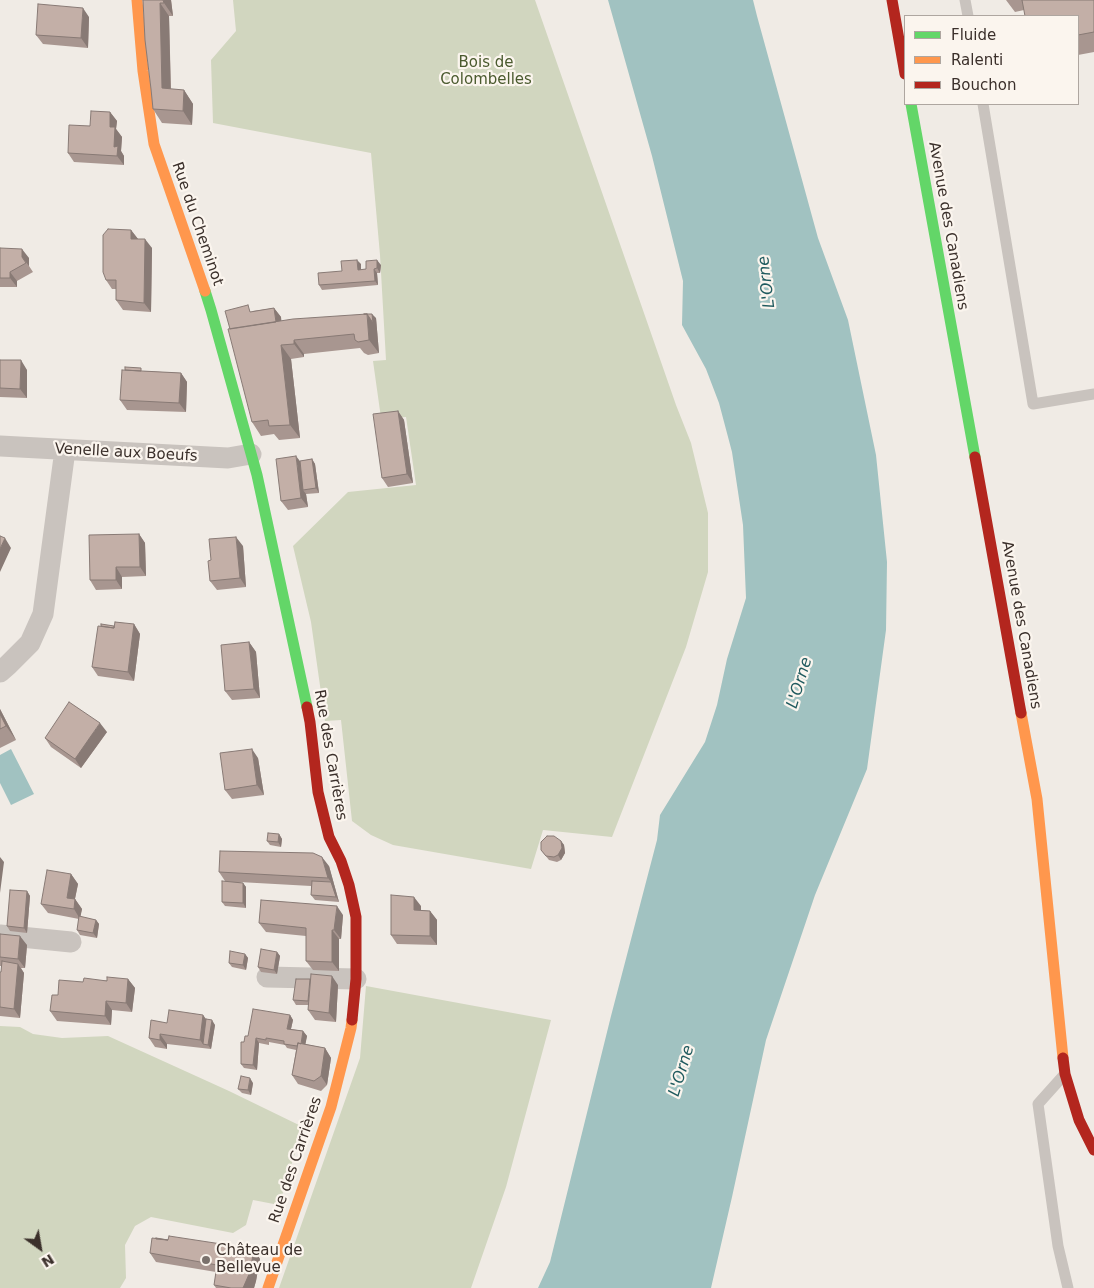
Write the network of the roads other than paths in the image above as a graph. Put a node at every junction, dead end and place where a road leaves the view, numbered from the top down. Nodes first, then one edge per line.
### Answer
1 (137, 0) edge
2 (892, 0) edge
3 (965, 0) edge
4 (968, 15) edge
5 (904, 68) edge
6 (911, 105) edge
7 (983, 105) edge
8 (1094, 394) edge
9 (0, 446) edge
10 (65, 450) junction
11 (251, 454) junction
12 (0, 672) edge
13 (0, 935) edge
14 (71, 942) dead end
15 (268, 977) edge
16 (356, 979) junction
17 (1065, 1074) junction
18 (1094, 1150) edge
19 (268, 1288) edge
20 (1068, 1288) edge

1 - 11 street, Rue du Cheminot
2 - 5 street
3 - 4 lane
6 - 17 street, Avenue des Canadiens
7 - 8 lane
9 - 10 street, Venelle aux Boeufs
10 - 11 street, Venelle aux Boeufs
10 - 12 street
11 - 16 street, Rue des Carrières
13 - 14 street
15 - 16 street
16 - 19 street, Rue des Carrières
17 - 18 street, Avenue des Canadiens
17 - 20 lane

